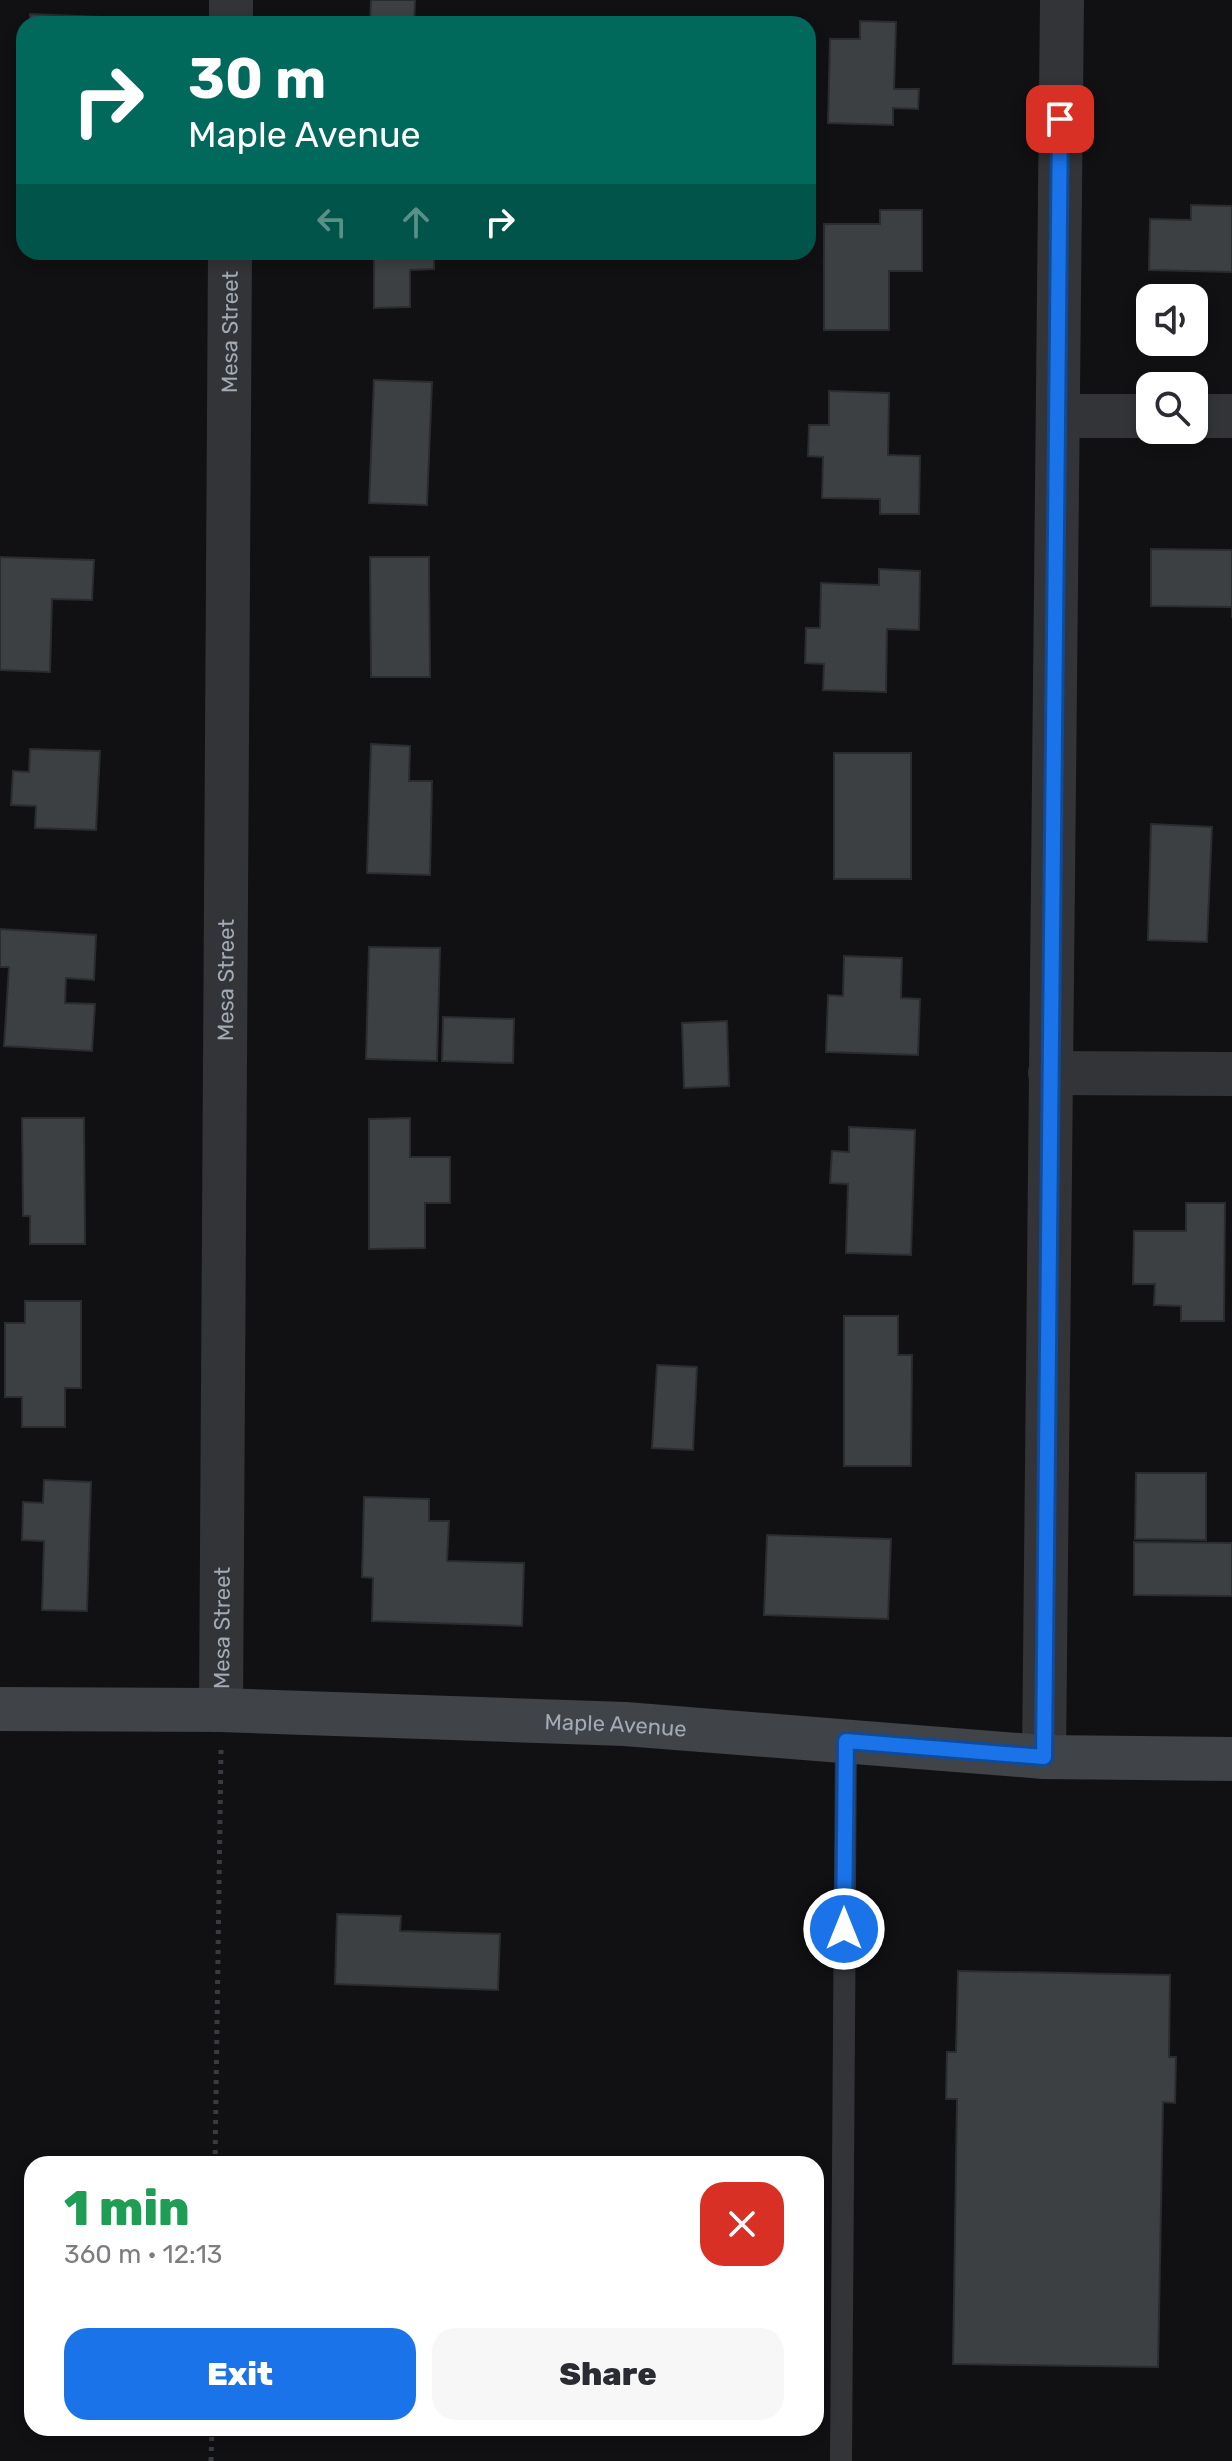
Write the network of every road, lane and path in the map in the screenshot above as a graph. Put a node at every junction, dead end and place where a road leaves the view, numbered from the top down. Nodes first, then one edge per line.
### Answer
1 (1062, 0) edge
2 (230, 260) edge
3 (1058, 416) junction
4 (1136, 416) edge
5 (1208, 416) edge
6 (1232, 416) edge
7 (1050, 1073) junction
8 (1232, 1074) edge
9 (0, 1709) edge
10 (221, 1710) junction
11 (846, 1741) junction
12 (1044, 1757) junction
13 (1232, 1759) edge
14 (215, 2156) edge
15 (212, 2436) edge
16 (211, 2461) edge
17 (841, 2461) edge

1 - 3 street
2 - 10 street, Mesa Street
3 - 4 street
3 - 7 street
5 - 6 street
7 - 8 street
7 - 12 street
9 - 10 street, Maple Avenue
10 - 11 street, Maple Avenue
10 - 14 path
11 - 12 street, Maple Avenue
11 - 17 lane
12 - 13 street, Maple Avenue
15 - 16 path

